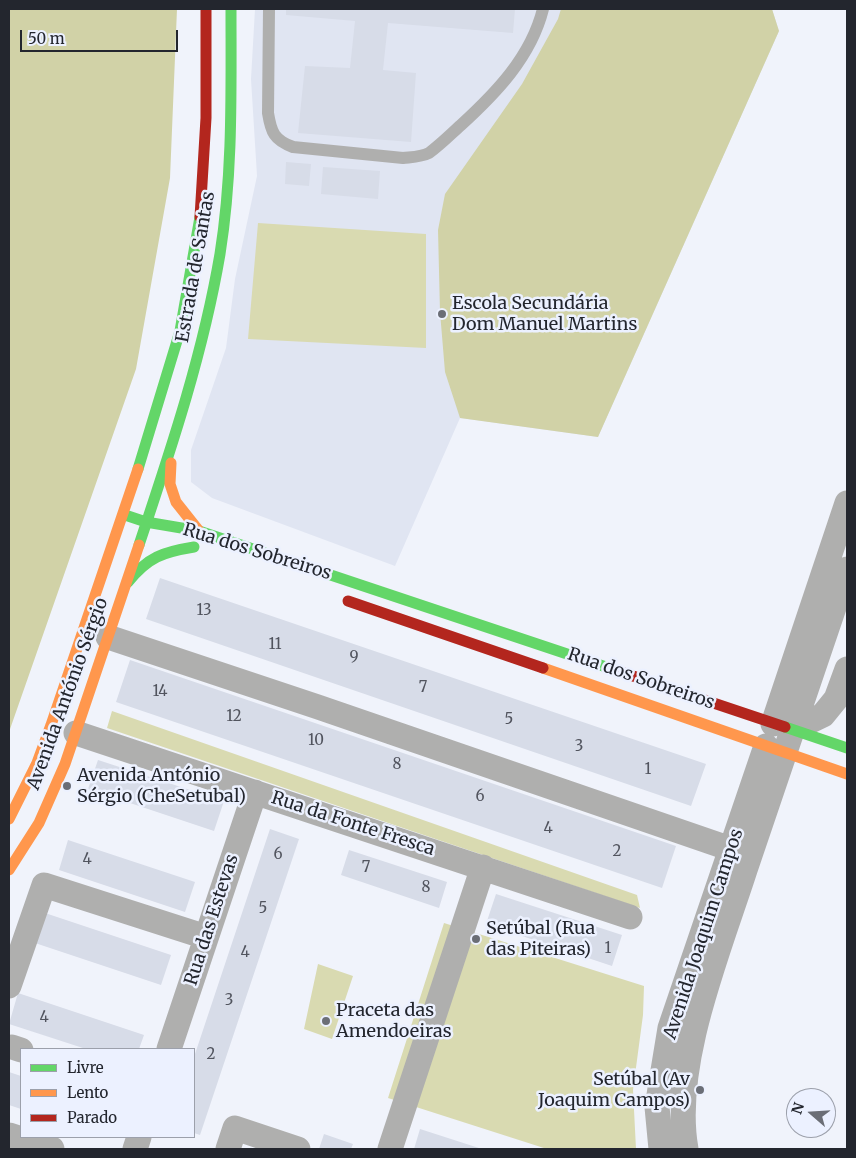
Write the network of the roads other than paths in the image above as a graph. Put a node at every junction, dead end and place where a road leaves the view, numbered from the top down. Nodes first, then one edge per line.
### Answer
1 (206, 9) edge
2 (231, 9) edge
3 (269, 9) edge
4 (543, 9) edge
5 (172, 446) junction
6 (847, 503) edge
7 (122, 514) junction
8 (146, 522) junction
9 (199, 531) junction
10 (847, 569) edge
11 (125, 587) junction
12 (334, 596) dead end
13 (108, 637) junction
14 (847, 669) edge
15 (76, 732) junction
16 (779, 738) junction
17 (847, 748) edge
18 (847, 774) edge
19 (255, 792) junction
20 (9, 819) edge
21 (731, 849) junction
22 (483, 867) junction
23 (9, 870) edge
24 (630, 916) dead end
25 (206, 936) junction
26 (9, 986) edge
27 (169, 1048) edge
28 (9, 1135) edge
29 (52, 1149) edge
30 (228, 1149) edge
31 (298, 1149) edge
32 (390, 1149) edge
33 (661, 1149) edge
34 (686, 1149) edge

1 - 7 main road, Estrada de Santas
2 - 5 main road, Estrada de Santas
3 - 4 lane
5 - 8 main road, Estrada de Santas
5 - 9 main road
6 - 16 street
7 - 8 main road
7 - 20 main road, Avenida António Sérgio
8 - 9 main road, Rua dos Sobreiros
8 - 11 main road, Avenida António Sérgio
8 - 11 main road, Rua dos Sobreiros
9 - 16 main road, Rua dos Sobreiros
10 - 16 street
11 - 13 main road, Avenida António Sérgio
12 - 16 main road, Rua dos Sobreiros
13 - 15 main road, Avenida António Sérgio
13 - 21 street
14 - 16 street
15 - 19 street, Rua da Fonte Fresca
15 - 23 main road, Avenida António Sérgio
16 - 17 main road
16 - 18 main road
16 - 21 street, Avenida Joaquim Campos
16 - 34 street, Avenida Joaquim Campos
19 - 22 street, Rua da Fonte Fresca
19 - 25 street, Rua das Estevas
21 - 33 street, Avenida Joaquim Campos
22 - 24 street, Rua da Fonte Fresca
22 - 32 street
25 - 26 street
25 - 27 street, Rua das Estevas
28 - 29 street
30 - 31 street

